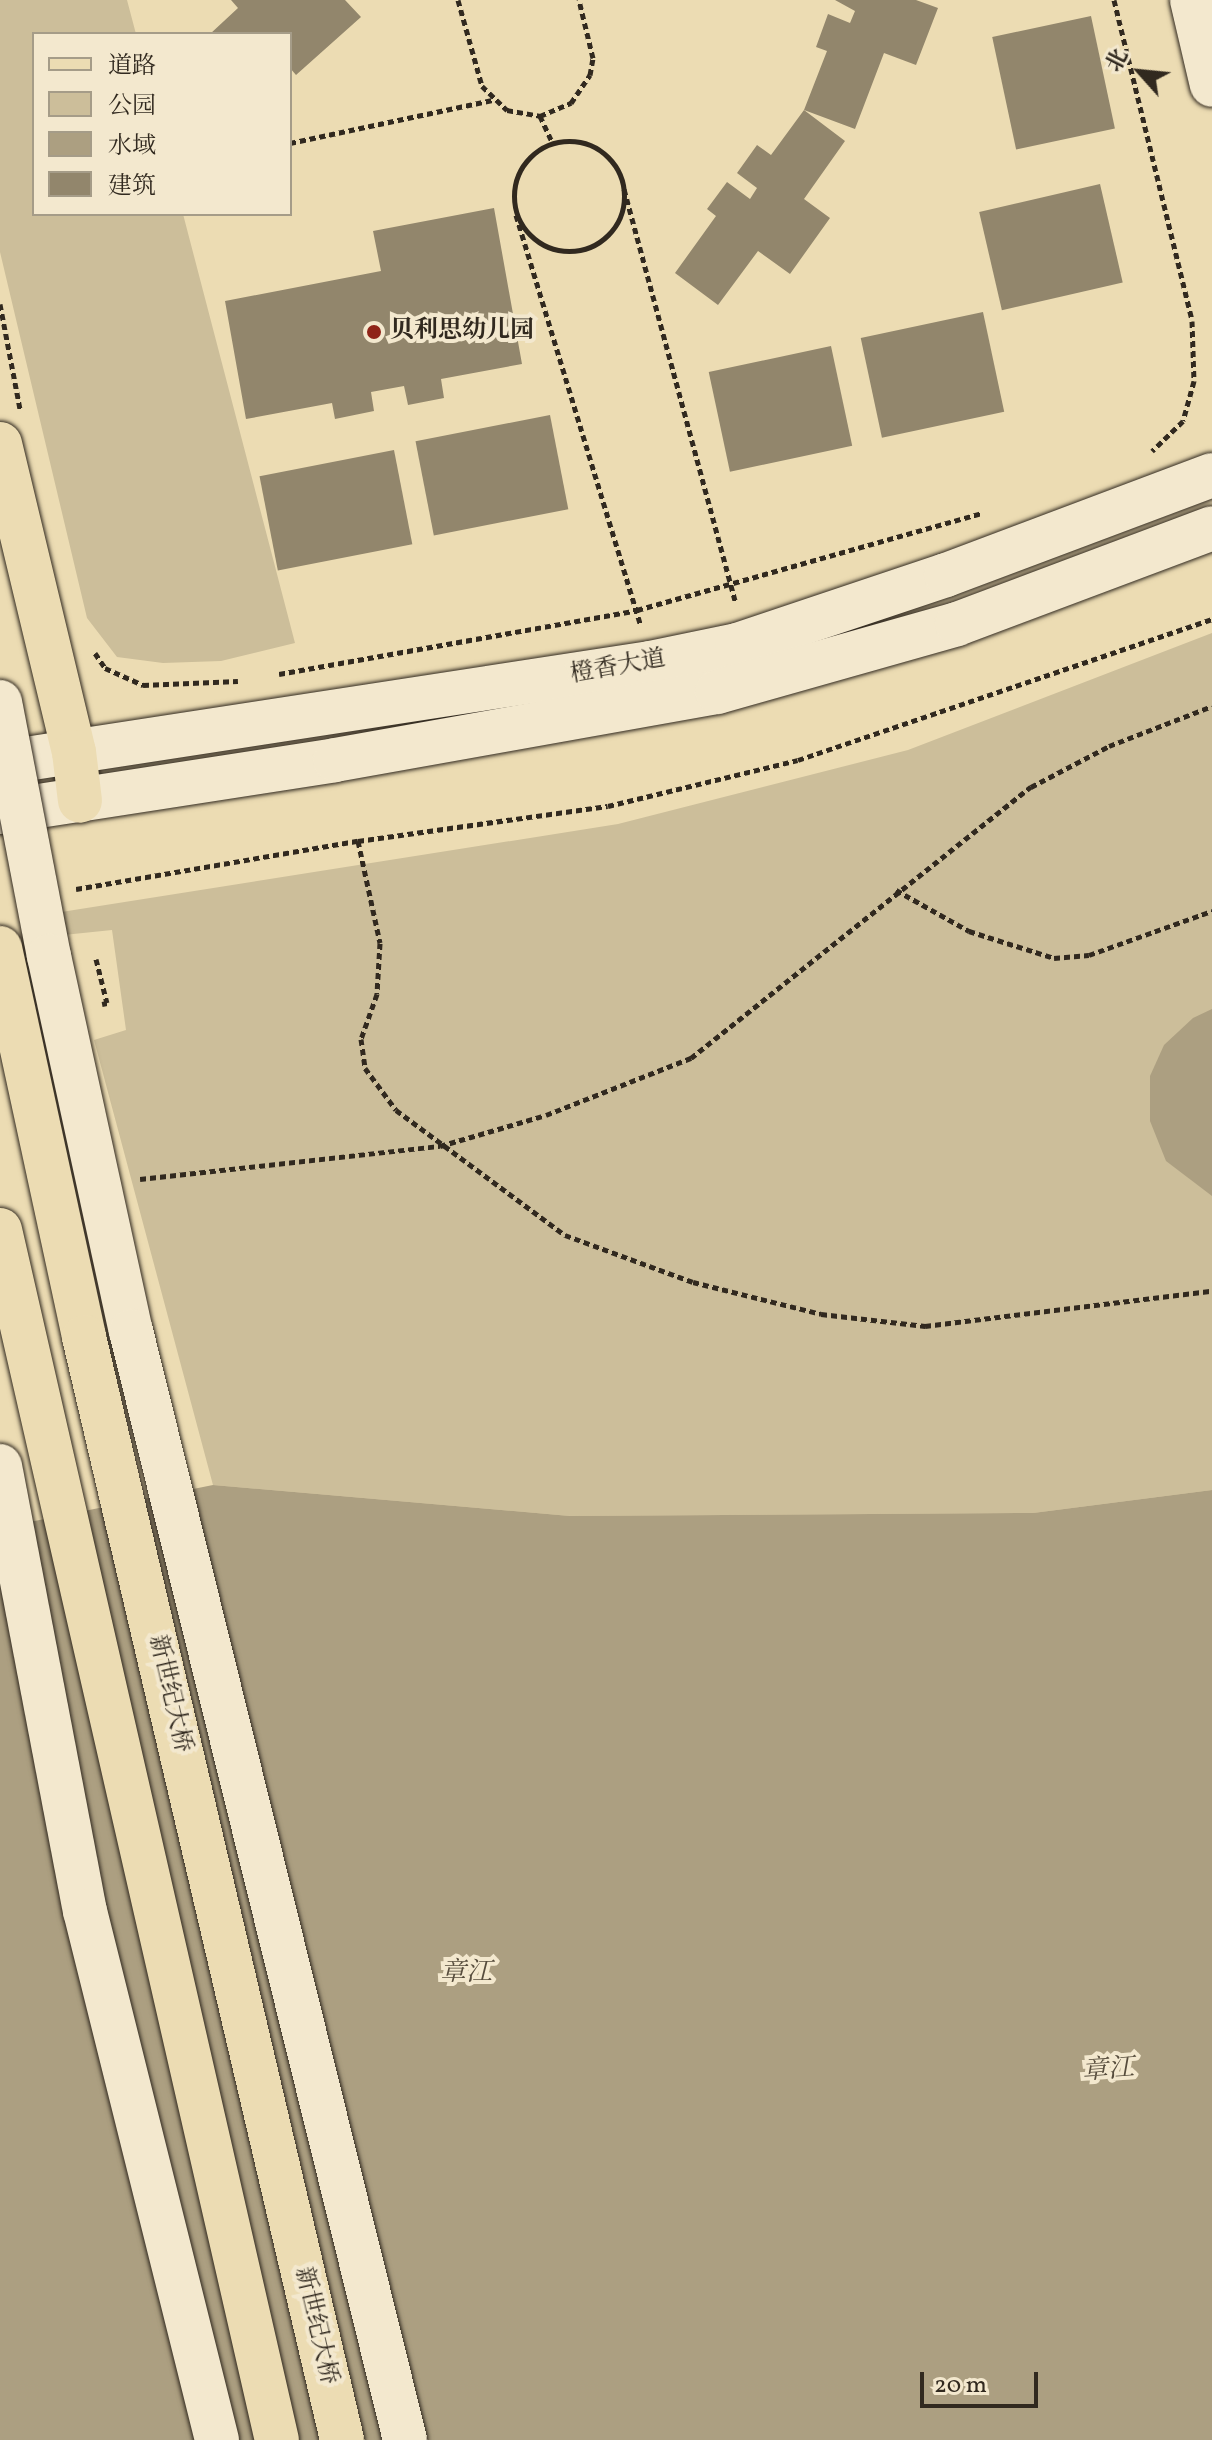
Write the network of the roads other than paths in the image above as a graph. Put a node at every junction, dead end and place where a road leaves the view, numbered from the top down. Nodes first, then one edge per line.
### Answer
1 (1192, 0) edge
2 (1212, 85) edge
3 (12, 434) edge
4 (1212, 475) edge
5 (1212, 528) edge
6 (0, 702) edge
7 (74, 752) junction
8 (0, 763) edge
9 (80, 801) junction
10 (0, 812) edge
11 (0, 948) edge
12 (0, 1230) edge
13 (0, 1466) edge
14 (217, 2440) edge
15 (277, 2440) edge
16 (342, 2440) edge
17 (405, 2440) edge

1 - 2 street
3 - 7 main road
4 - 7 street, 橙香大道
5 - 9 street, 橙香大道
6 - 17 street, bridge
7 - 8 street, 橙香大道
7 - 9 main road
9 - 10 street, 橙香大道
11 - 16 main road, 新世纪大桥, bridge
12 - 15 main road
13 - 14 street

